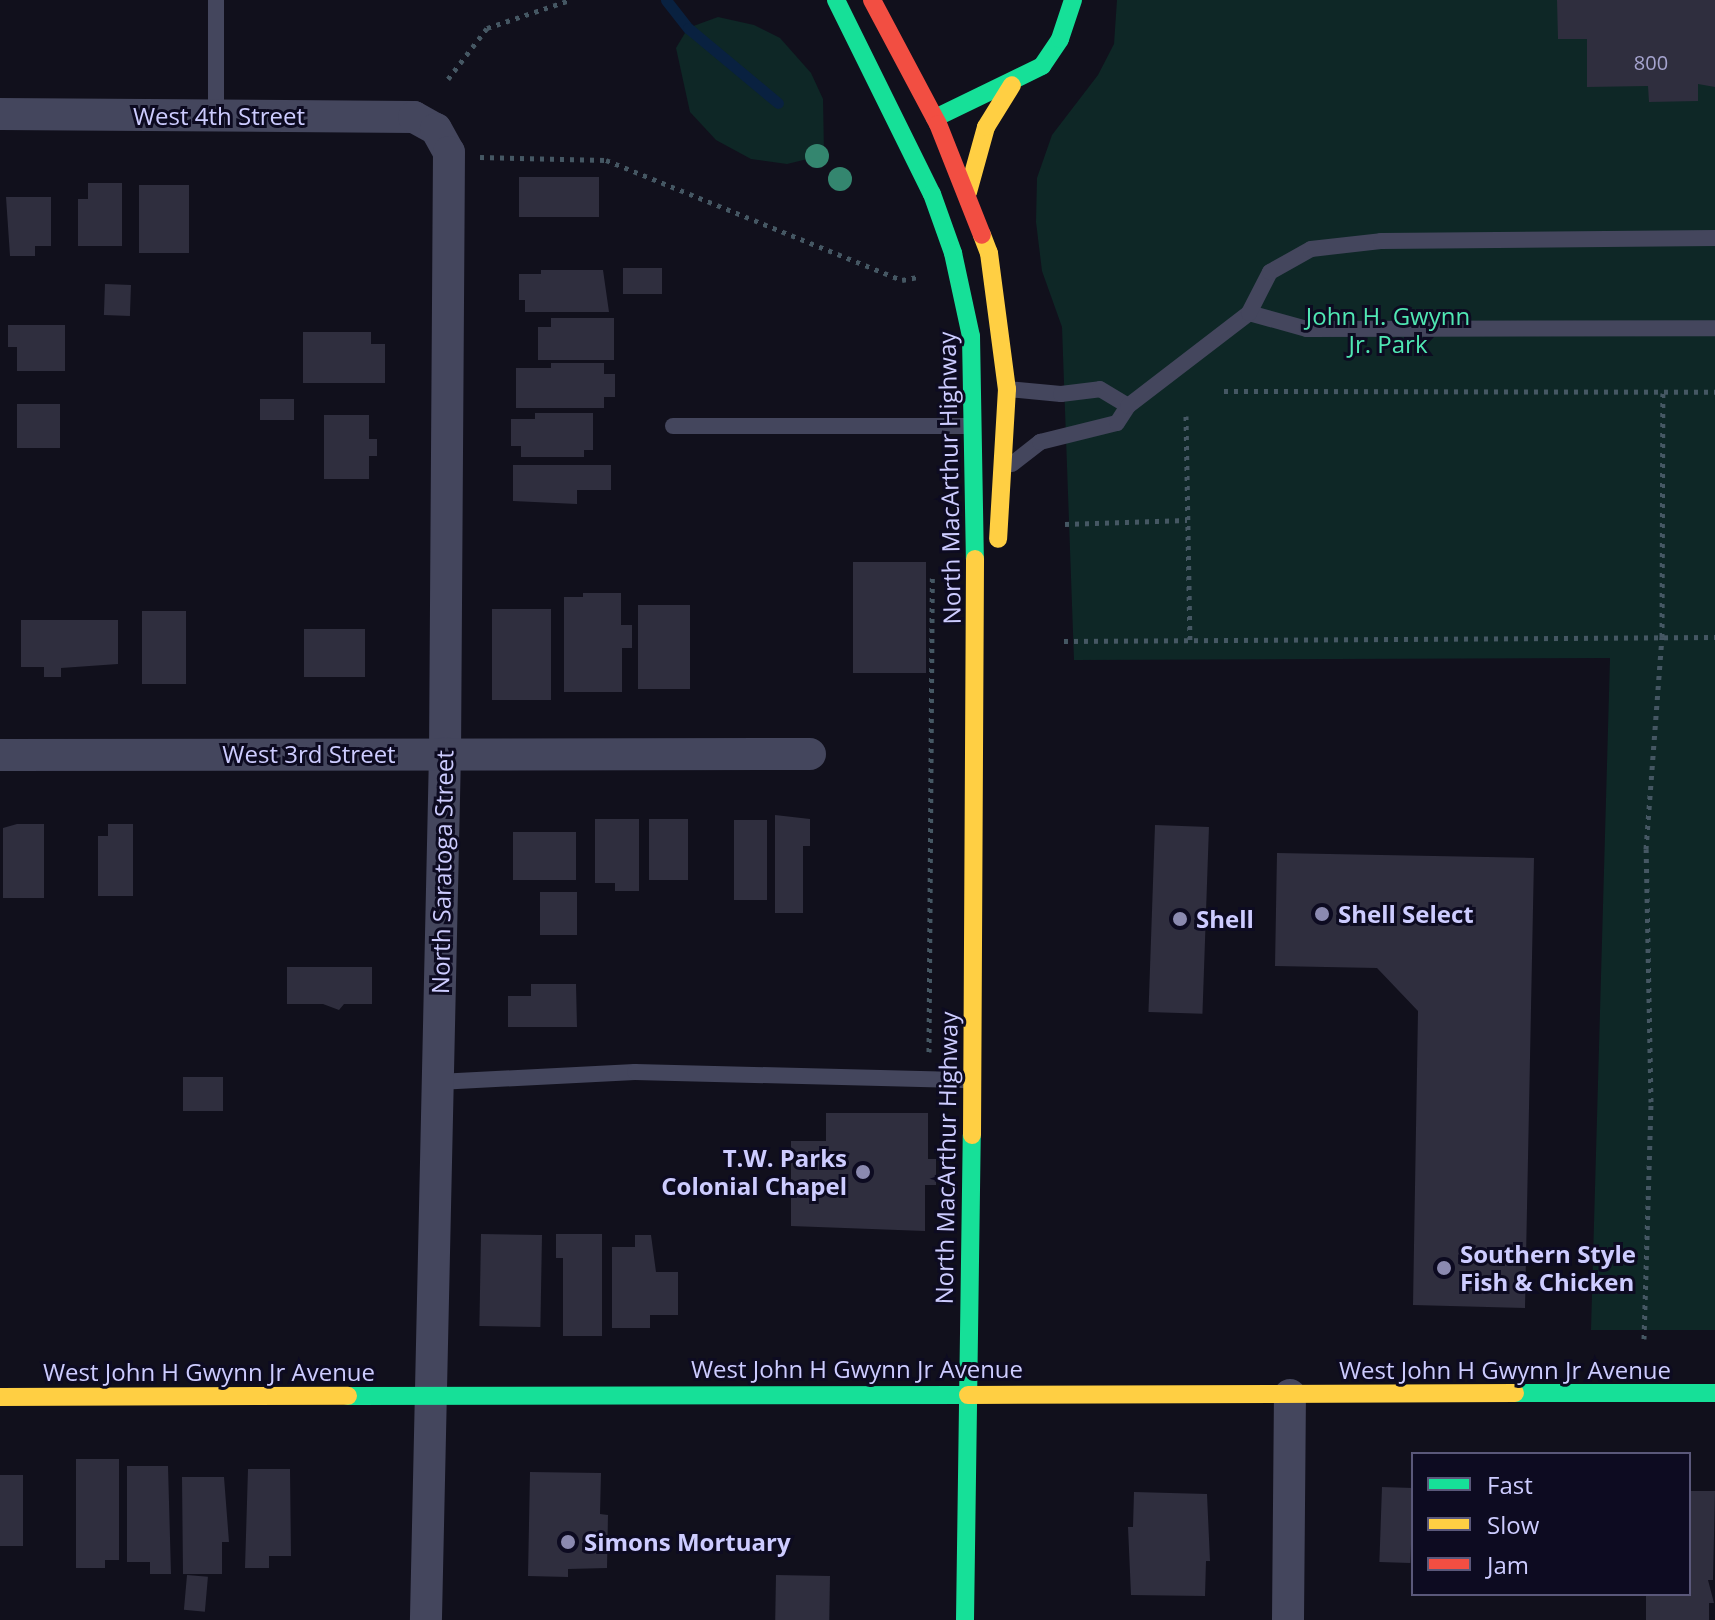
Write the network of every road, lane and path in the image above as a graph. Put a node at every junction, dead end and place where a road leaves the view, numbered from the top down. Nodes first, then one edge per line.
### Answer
1 (216, 0) edge
2 (570, 0) edge
3 (836, 0) edge
4 (872, 0) edge
5 (1073, 0) edge
6 (900, 51) junction
7 (932, 71) dead end
8 (448, 79) dead end
9 (968, 79) dead end
10 (1012, 85) junction
11 (0, 114) edge
12 (216, 116) junction
13 (935, 118) junction
14 (436, 129) joint
15 (452, 164) junction
16 (968, 192) junction
17 (1715, 238) edge
18 (930, 275) dead end
19 (1249, 313) junction
20 (1715, 328) edge
21 (1007, 389) junction
22 (1224, 391) dead end
23 (1715, 392) edge
24 (1663, 393) junction
25 (1128, 406) junction
26 (1186, 416) dead end
27 (673, 426) dead end
28 (975, 426) junction
29 (1005, 471) junction
30 (1187, 520) junction
31 (1065, 524) dead end
32 (932, 574) dead end
33 (1662, 637) junction
34 (1715, 637) edge
35 (1190, 640) junction
36 (1064, 641) dead end
37 (978, 696) junction
38 (445, 753) junction
39 (810, 754) dead end
40 (0, 755) edge
41 (934, 1079) junction
42 (970, 1080) junction
43 (438, 1082) junction
44 (1644, 1339) dead end
45 (968, 1392) junction
46 (1715, 1393) edge
47 (432, 1395) junction
48 (1290, 1395) junction
49 (0, 1397) edge
50 (426, 1620) edge
51 (965, 1620) edge
52 (1288, 1620) edge

1 - 12 lane
2 - 8 path
3 - 28 main road, North MacArthur Highway
4 - 6 main road, North MacArthur Highway
5 - 10 main road
6 - 7 main road
6 - 13 main road, North MacArthur Highway
9 - 10 main road
10 - 13 main road
10 - 16 main road
11 - 12 street, West 4th Street
12 - 14 street, West 4th Street
13 - 16 main road, North MacArthur Highway
14 - 15 street, North Saratoga Street
15 - 18 path
15 - 38 street, North Saratoga Street
16 - 21 main road, North MacArthur Highway
17 - 19 lane
19 - 20 lane
19 - 25 lane
21 - 25 lane
21 - 29 main road, North MacArthur Highway
22 - 24 path
23 - 24 path
24 - 33 path
25 - 29 lane
26 - 30 path
27 - 28 lane
28 - 37 main road, North MacArthur Highway
29 - 37 main road, North MacArthur Highway
30 - 31 path
30 - 35 path
32 - 41 path
33 - 34 path
33 - 35 path
33 - 44 path
35 - 36 path
37 - 42 main road, North MacArthur Highway
38 - 39 street, West 3rd Street
38 - 40 street, West 3rd Street
38 - 43 street, North Saratoga Street
41 - 42 lane
41 - 43 lane
42 - 45 main road, North MacArthur Highway
43 - 47 street, North Saratoga Street
45 - 47 main road, West John H Gwynn Jr Avenue
45 - 48 main road, West John H Gwynn Jr Avenue
45 - 51 main road, North MacArthur Highway
46 - 48 main road, West John H Gwynn Jr Avenue
47 - 49 main road, West John H Gwynn Jr Avenue
47 - 50 street, North Saratoga Street
48 - 52 street

